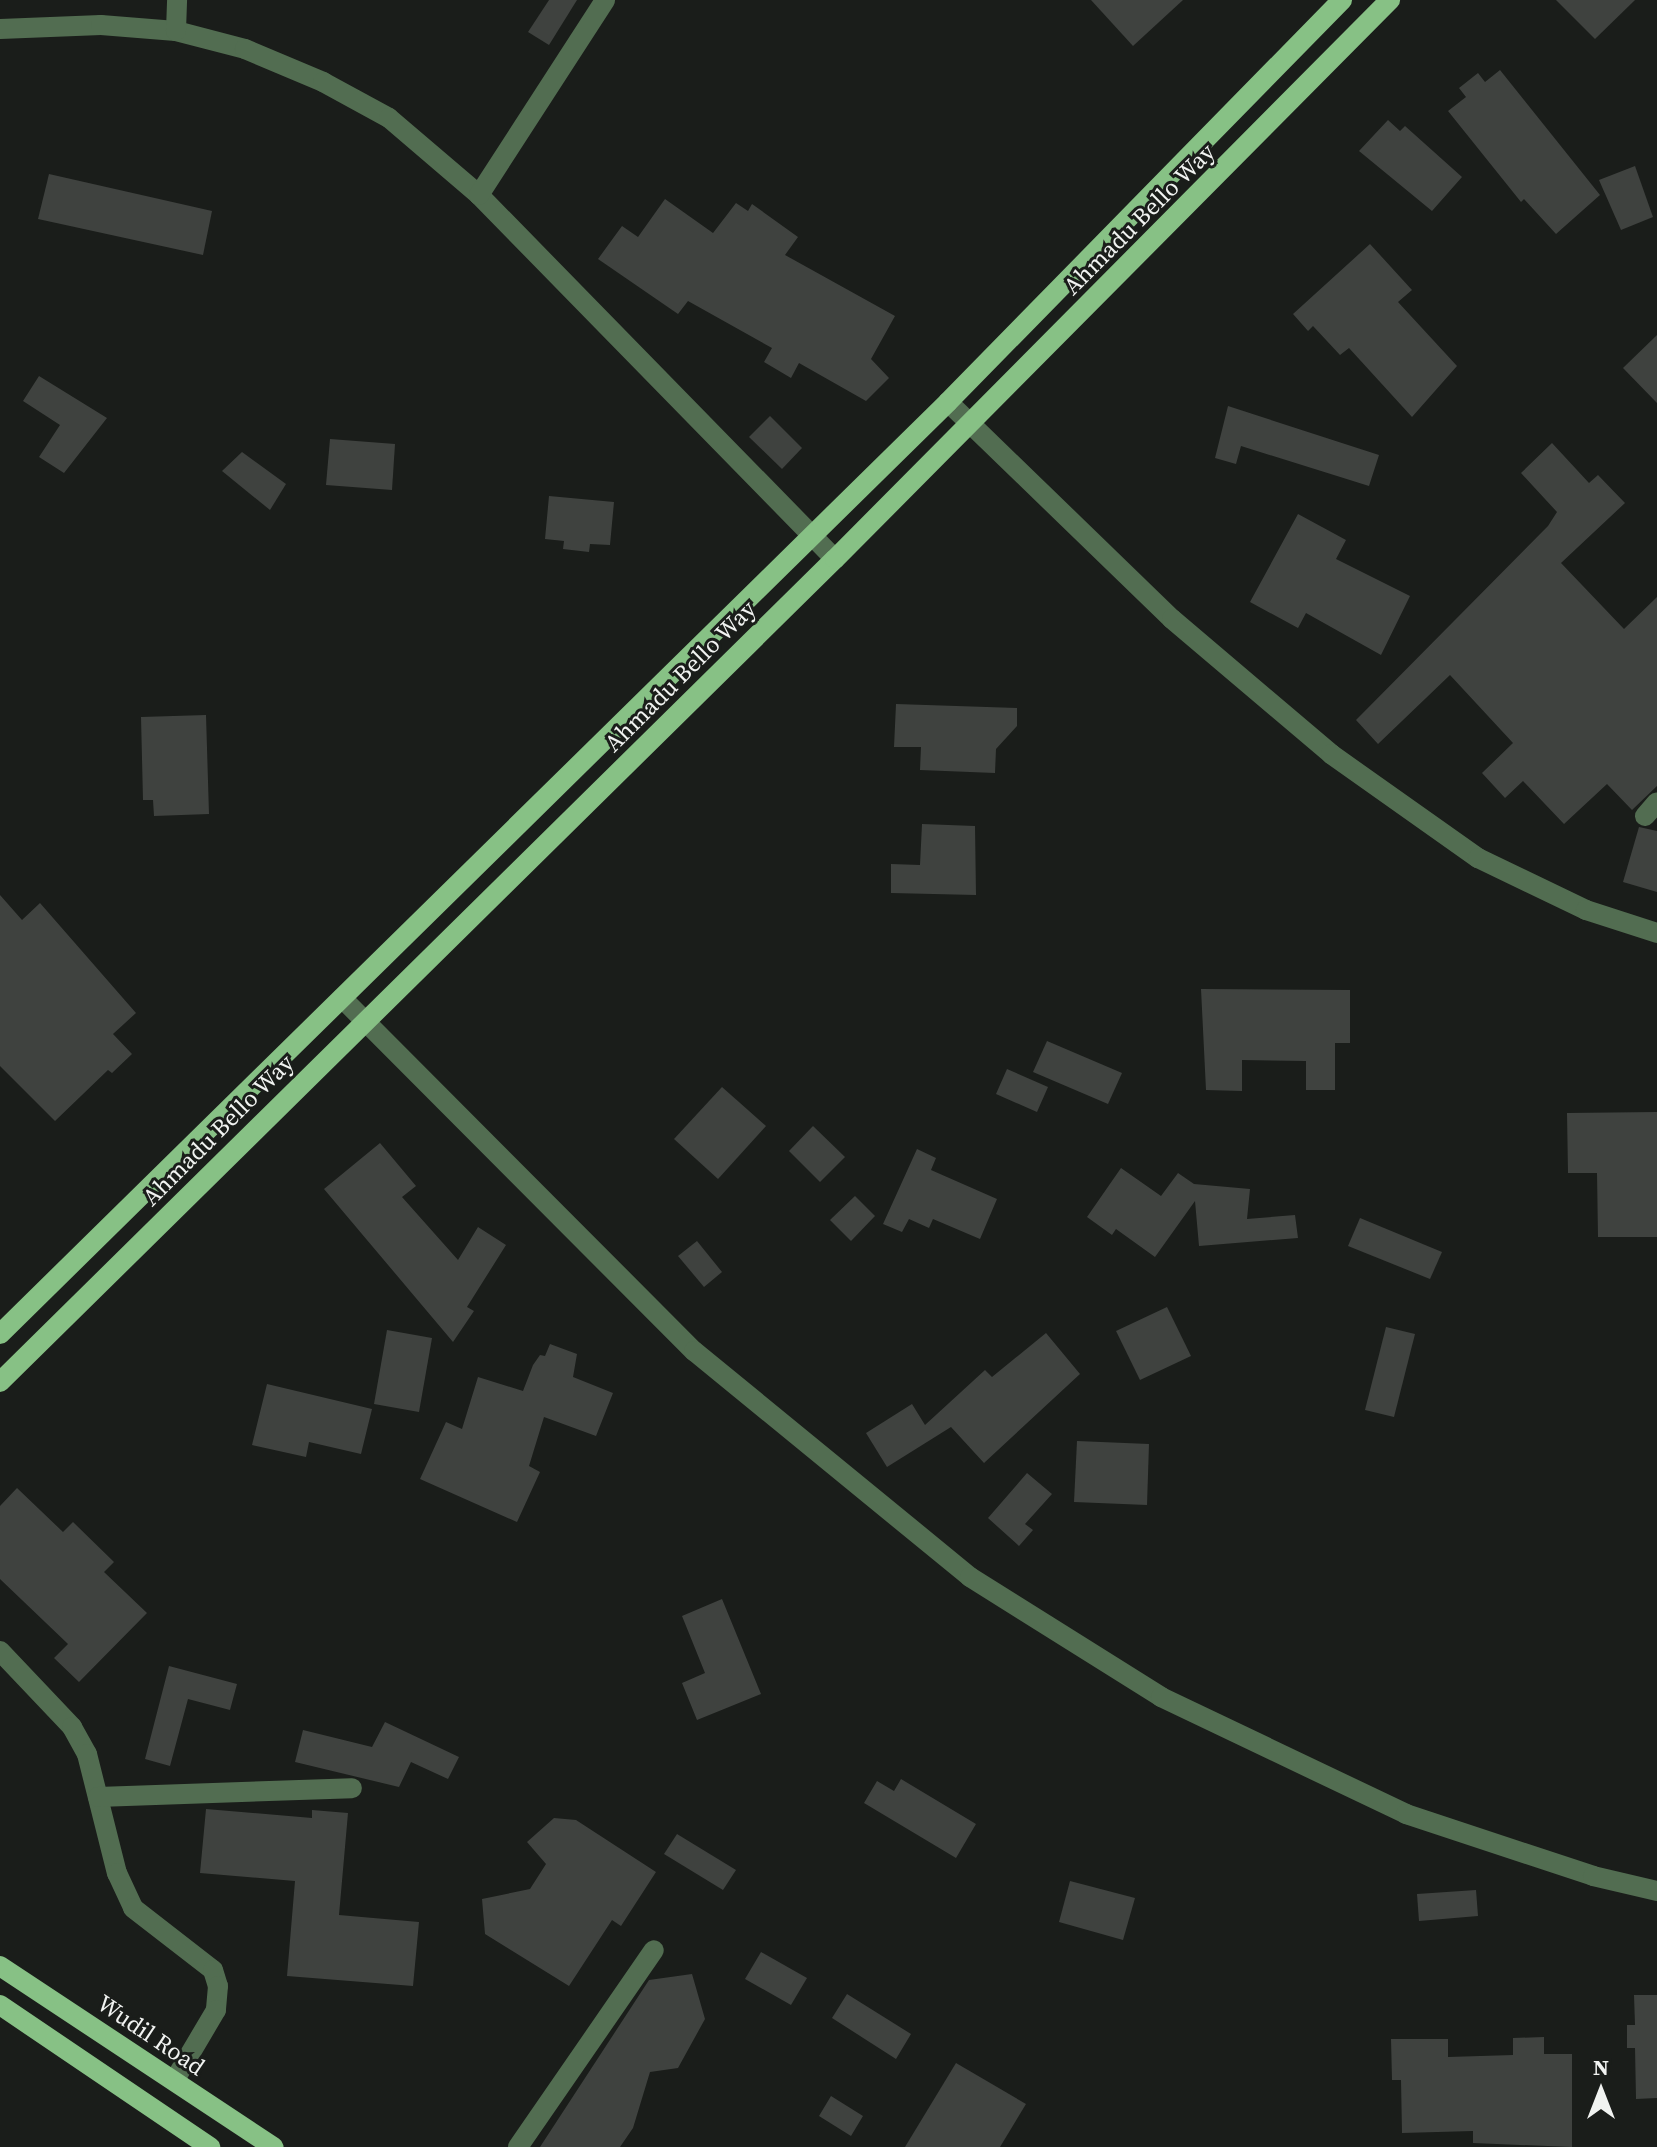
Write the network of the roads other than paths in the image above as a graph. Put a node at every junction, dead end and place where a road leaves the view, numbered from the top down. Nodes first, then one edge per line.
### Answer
1 (177, 0) edge
2 (605, 0) edge
3 (1342, 0) edge
4 (1390, 0) edge
5 (0, 29) edge
6 (176, 31) junction
7 (479, 195) junction
8 (948, 402) junction
9 (971, 423) junction
10 (811, 536) junction
11 (835, 559) junction
12 (1657, 933) edge
13 (342, 998) junction
14 (367, 1021) junction
15 (179, 1157) junction
16 (204, 1181) junction
17 (0, 1334) edge
18 (0, 1382) edge
19 (0, 1651) edge
20 (352, 1788) dead end
21 (98, 1797) junction
22 (1657, 1891) edge
23 (654, 1950) dead end
24 (0, 1966) edge
25 (0, 2005) edge
26 (174, 2081) junction
27 (210, 2147) edge
28 (273, 2147) edge
29 (518, 2147) edge

1 - 6 street
2 - 7 street
3 - 8 main road, Ahmadu Bello Way
4 - 9 main road, Ahmadu Bello Way
5 - 6 street
6 - 7 street
7 - 10 street
8 - 9 street
8 - 10 main road, Ahmadu Bello Way
9 - 11 main road, Ahmadu Bello Way
9 - 12 street
10 - 11 street
10 - 13 main road, Ahmadu Bello Way
11 - 14 main road, Ahmadu Bello Way
13 - 14 street
13 - 15 main road, Ahmadu Bello Way
14 - 16 main road, Ahmadu Bello Way
14 - 22 street
15 - 16 main road
15 - 17 main road, Ahmadu Bello Way
16 - 18 main road, Ahmadu Bello Way
19 - 21 street
20 - 21 street
21 - 26 street
23 - 29 street
24 - 26 main road, Wudil Road
25 - 27 main road
26 - 28 main road, Wudil Road

